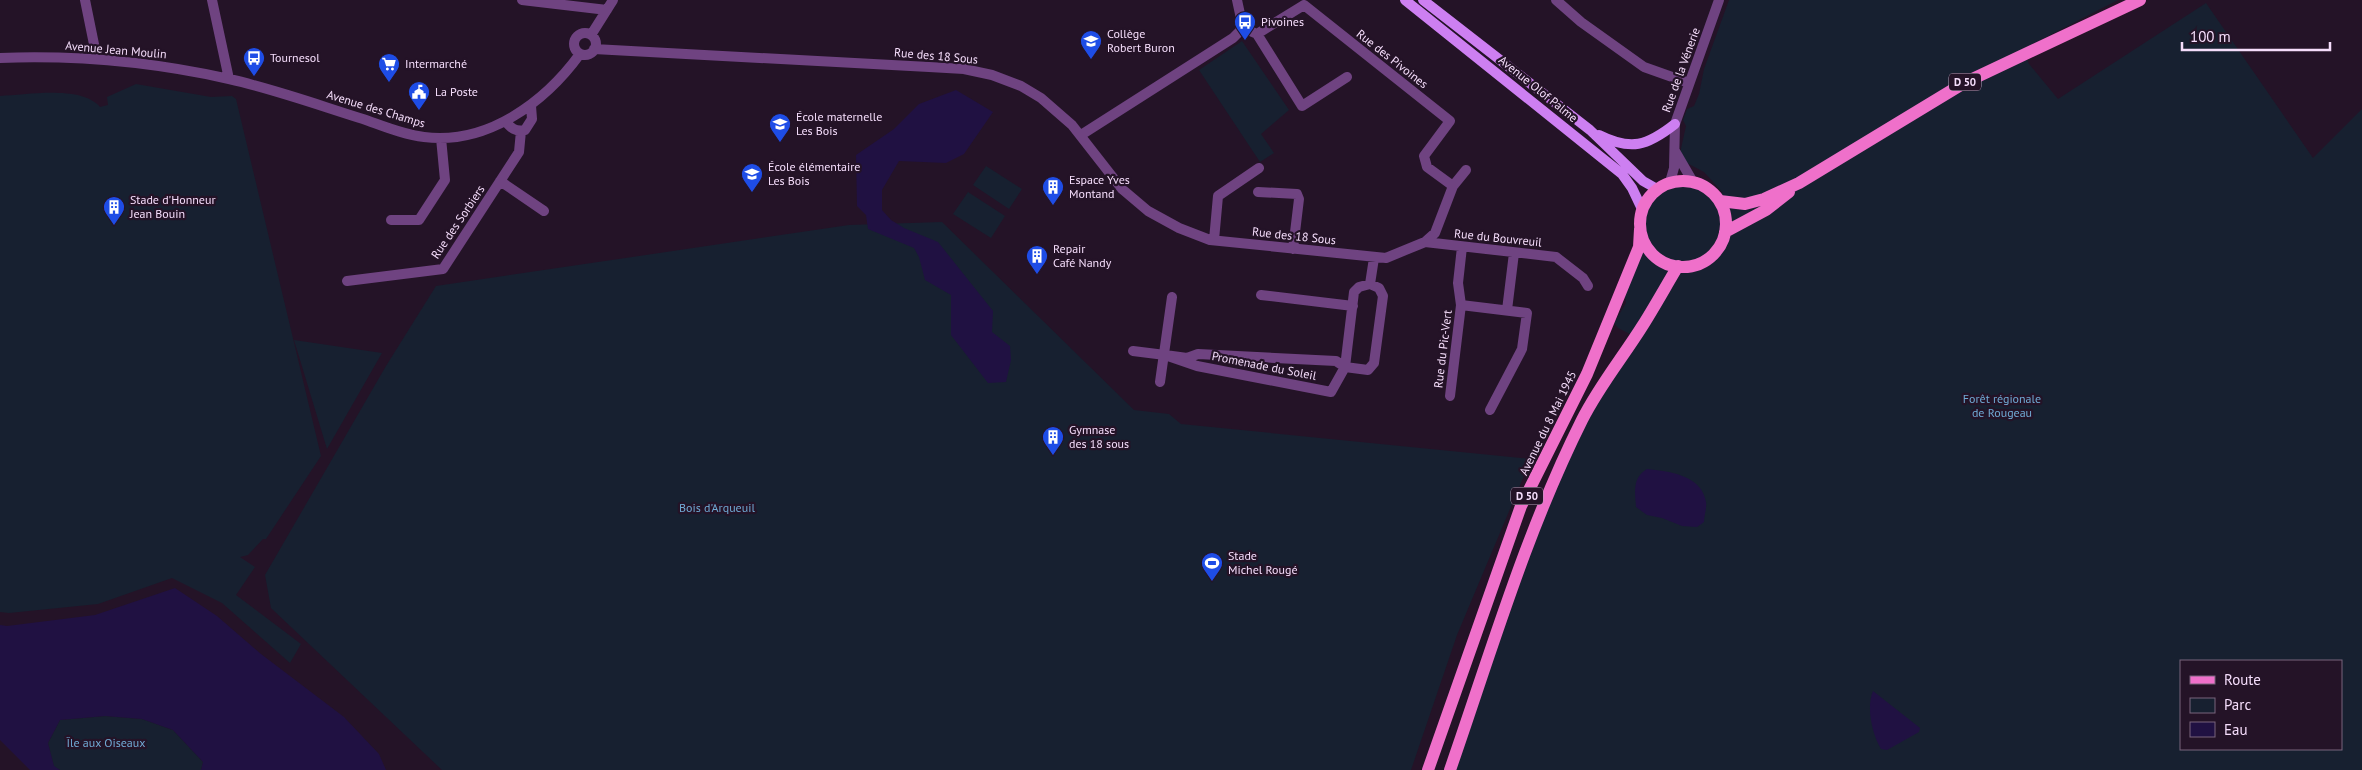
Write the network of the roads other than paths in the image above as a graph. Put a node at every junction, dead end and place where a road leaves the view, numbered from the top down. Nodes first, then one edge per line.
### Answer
1 (85, 0) edge
2 (212, 0) edge
3 (522, 0) edge
4 (613, 0) edge
5 (1237, 0) edge
6 (1405, 0) edge
7 (1423, 0) edge
8 (1556, 0) edge
9 (1719, 0) edge
10 (2140, 0) edge
11 (607, 10) junction
12 (1243, 28) junction
13 (1257, 34) junction
14 (591, 35) junction
15 (594, 49) junction
16 (580, 54) junction
17 (0, 58) edge
18 (97, 59) junction
19 (1347, 77) dead end
20 (229, 79) junction
21 (1690, 83) junction
22 (531, 106) junction
23 (505, 121) junction
24 (1675, 124) junction
25 (1590, 130) junction
26 (521, 131) junction
27 (1081, 135) junction
28 (441, 138) junction
29 (1675, 151) junction
30 (1259, 168) dead end
31 (1466, 170) dead end
32 (500, 182) junction
33 (1670, 182) junction
34 (1693, 182) junction
35 (1799, 183) junction
36 (1453, 186) junction
37 (1657, 189) junction
38 (1258, 192) dead end
39 (1720, 201) junction
40 (1642, 209) junction
41 (544, 210) dead end
42 (391, 220) dead end
43 (1640, 229) junction
44 (1726, 232) junction
45 (1214, 240) junction
46 (1425, 242) junction
47 (1462, 248) junction
48 (1294, 249) junction
49 (1514, 253) junction
50 (1374, 258) junction
51 (1678, 266) junction
52 (347, 281) dead end
53 (1370, 284) junction
54 (1588, 286) dead end
55 (1261, 295) dead end
56 (1172, 297) dead end
57 (1461, 305) junction
58 (1353, 306) junction
59 (1507, 310) junction
60 (1133, 351) dead end
61 (1165, 355) junction
62 (1345, 367) junction
63 (1160, 382) dead end
64 (1450, 396) dead end
65 (1490, 410) dead end
66 (1428, 770) edge
67 (1450, 770) edge

1 - 18 street
2 - 20 street
3 - 11 street
4 - 11 street
5 - 12 street
6 - 40 main road, Avenue Olof Palme
7 - 25 main road, Avenue Olof Palme
8 - 21 street
9 - 21 street, Rue de la Vénerie
10 - 35 main road, D 50
11 - 14 street
12 - 13 street
12 - 27 street
13 - 19 street
13 - 36 street, Rue des Pivoines
14 - 15 street
14 - 16 street
15 - 16 street
15 - 27 street, Rue des 18 Sous
16 - 22 street, Avenue des Champs
17 - 18 street, Avenue Jean Moulin
18 - 20 street, Avenue Jean Moulin
20 - 28 street, Avenue des Champs
21 - 24 street, Rue de la Vénerie
22 - 23 street, Avenue des Champs
22 - 26 street, Rue des Sorbiers
23 - 26 street
23 - 28 street, Avenue des Champs
24 - 25 main road
24 - 29 street, Rue de la Vénerie
25 - 37 main road, Avenue Olof Palme
26 - 32 street, Rue des Sorbiers
27 - 45 street, Rue des 18 Sous
28 - 42 street
29 - 33 street, Rue de la Vénerie
29 - 34 street
30 - 45 street
31 - 36 street
32 - 41 street
32 - 52 street, Rue des Sorbiers
33 - 34 main road
33 - 37 main road
34 - 39 main road
35 - 39 main road, D 50
35 - 44 main road, D 50
36 - 46 street
37 - 40 main road
38 - 48 street
39 - 44 main road
40 - 43 main road
43 - 51 main road
43 - 66 main road, Avenue du 8 Mai 1945 / D 50
44 - 51 main road
45 - 48 street, Rue des 18 Sous
46 - 47 street, Rue du Bouvreuil
46 - 50 street, Rue des 18 Sous
47 - 49 street, Rue du Bouvreuil
47 - 57 street, Rue du Pic-Vert
48 - 50 street, Rue des 18 Sous
49 - 54 street, Rue du Bouvreuil
49 - 59 street
50 - 53 street
51 - 67 main road, D 50
53 - 58 street, Promenade du Soleil
53 - 62 street, Promenade du Soleil
55 - 58 street
56 - 61 street
57 - 59 street
57 - 64 street, Rue du Pic-Vert
58 - 62 street, Promenade du Soleil
59 - 65 street
60 - 61 street, Promenade du Soleil
61 - 62 street, Promenade du Soleil
61 - 62 street, Promenade du Soleil
61 - 63 street

